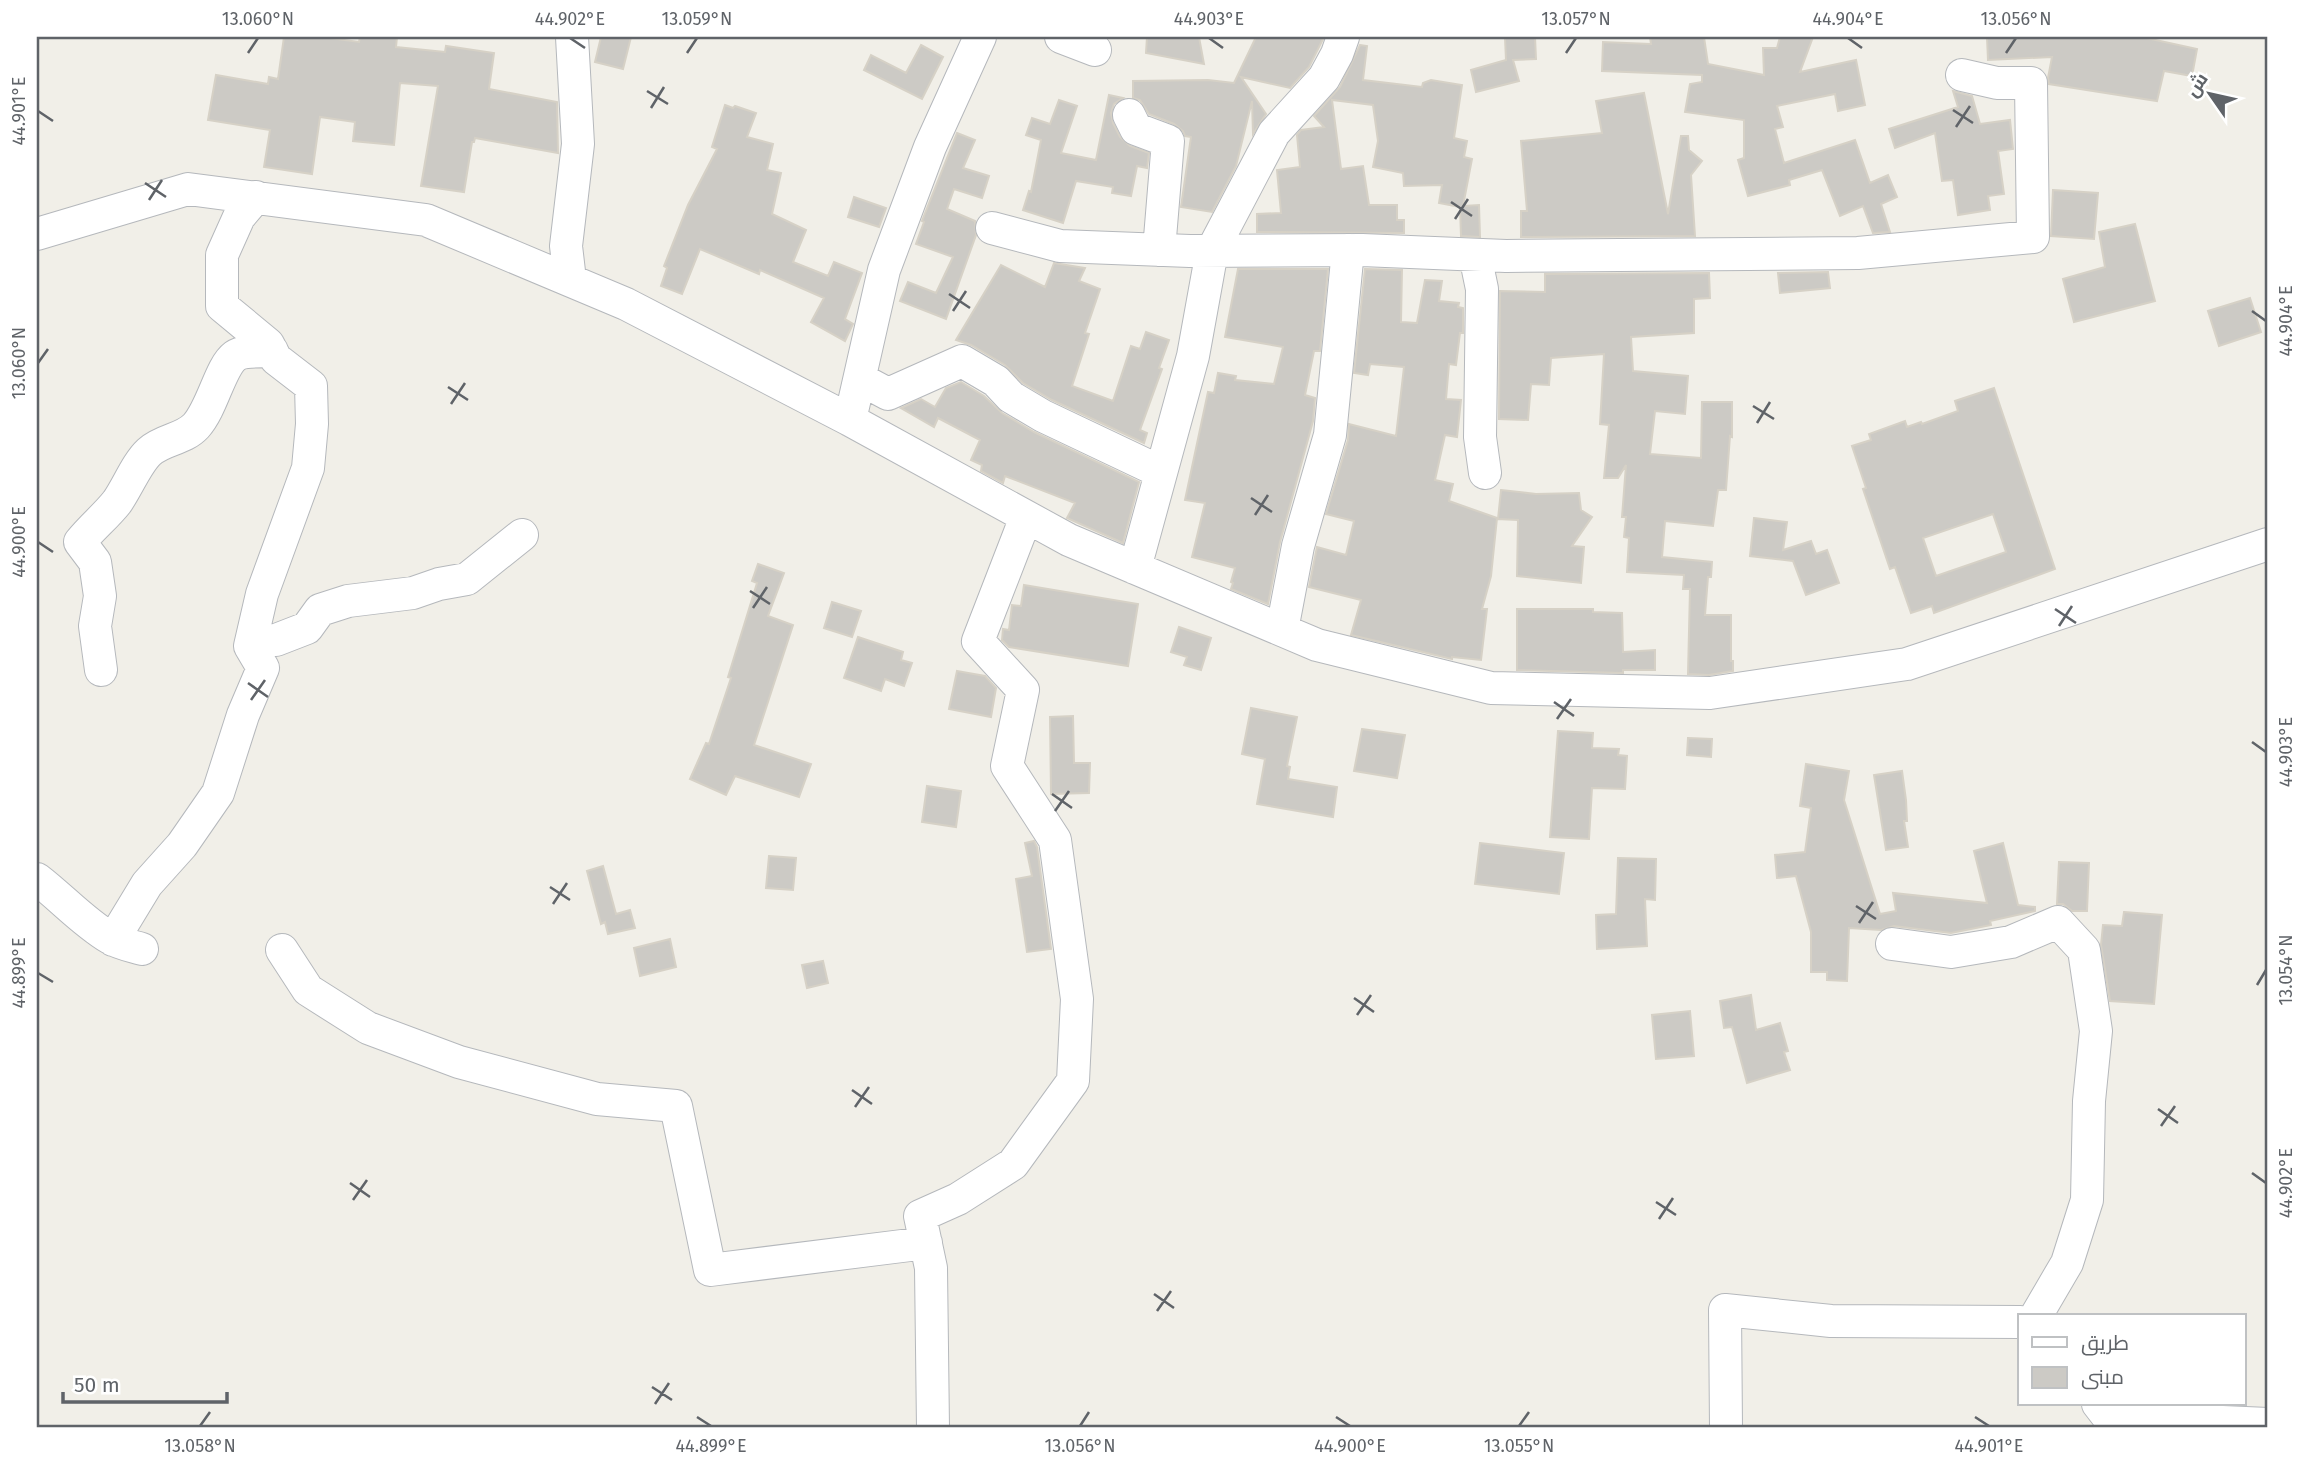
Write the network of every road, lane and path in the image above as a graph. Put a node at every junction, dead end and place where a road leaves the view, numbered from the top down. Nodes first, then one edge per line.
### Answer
1 (572, 37) edge
2 (980, 37) edge
3 (1061, 37) edge
4 (1343, 37) edge
5 (1095, 50) dead end
6 (1962, 75) dead end
7 (1129, 115) dead end
8 (256, 197) junction
9 (992, 228) dead end
10 (37, 234) edge
11 (1159, 250) junction
12 (1348, 250) junction
13 (1212, 251) junction
14 (1475, 255) junction
15 (570, 280) junction
16 (272, 351) junction
17 (860, 379) junction
18 (850, 420) junction
19 (1161, 472) junction
20 (1485, 473) dead end
21 (1026, 517) junction
22 (523, 535) dead end
23 (2268, 544) edge
24 (1135, 568) junction
25 (1282, 630) junction
26 (276, 640) dead end
27 (101, 670) dead end
28 (37, 879) edge
29 (1892, 944) dead end
30 (282, 950) dead end
31 (926, 1243) junction
32 (2037, 1314) edge
33 (2018, 1322) edge
34 (2100, 1406) edge
35 (2268, 1424) edge
36 (933, 1428) edge
37 (1726, 1428) edge

1 - 15 street
2 - 17 street
3 - 5 street
4 - 13 street
6 - 14 street
7 - 11 street
8 - 10 street
8 - 15 street
8 - 16 street
9 - 11 street
11 - 13 street
12 - 13 street
12 - 14 street
12 - 25 street
13 - 19 street
14 - 20 street
15 - 18 street
16 - 27 street
16 - 28 street
17 - 18 street
17 - 19 street
18 - 21 street
19 - 24 street
21 - 24 street
21 - 31 street
22 - 26 street
23 - 25 street
24 - 25 street
29 - 32 street
30 - 31 street
31 - 36 street
33 - 37 street
34 - 35 street

